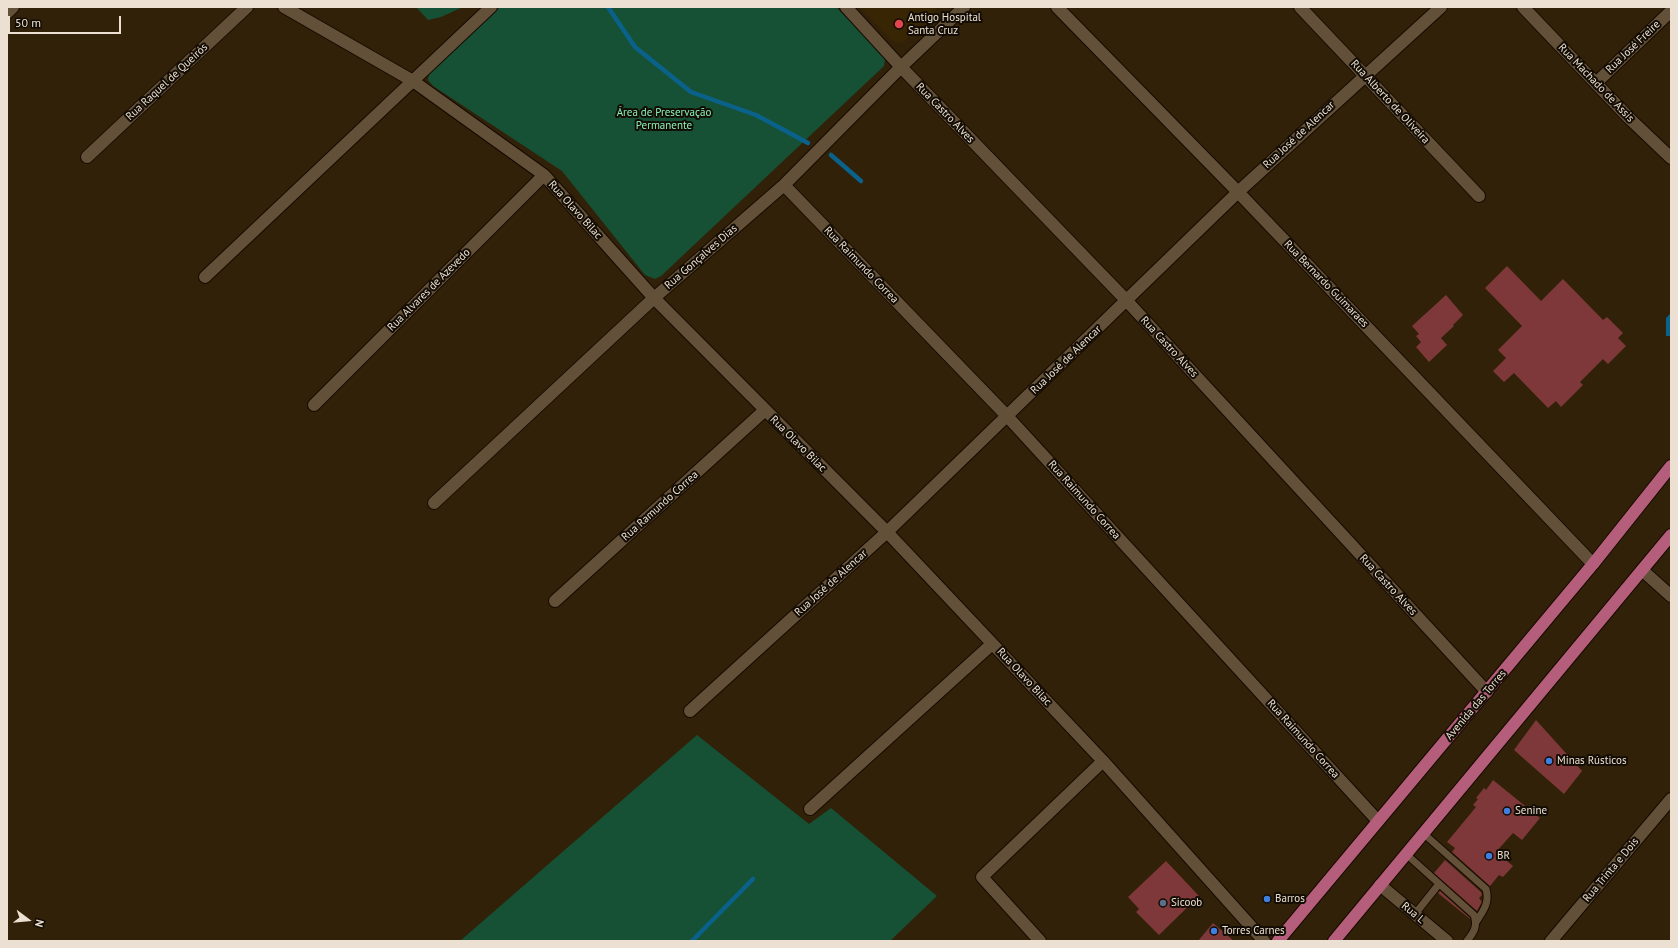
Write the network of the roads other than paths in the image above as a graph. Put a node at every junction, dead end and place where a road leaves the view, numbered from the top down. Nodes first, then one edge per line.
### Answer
1 (13, 7) edge
2 (247, 7) edge
3 (284, 7) edge
4 (491, 7) edge
5 (846, 7) edge
6 (964, 7) edge
7 (1057, 7) edge
8 (1300, 7) edge
9 (1441, 7) edge
10 (1523, 7) edge
11 (1671, 11) edge
12 (7, 13) edge
13 (901, 67) junction
14 (1365, 75) junction
15 (413, 81) junction
16 (1596, 83) junction
17 (87, 157) dead end
18 (1671, 158) edge
19 (544, 175) junction
20 (784, 185) junction
21 (1238, 192) junction
22 (1479, 196) dead end
23 (205, 277) dead end
24 (654, 298) junction
25 (1126, 300) junction
26 (314, 405) dead end
27 (764, 411) junction
28 (1007, 416) junction
29 (1671, 466) edge
30 (434, 503) dead end
31 (887, 532) junction
32 (1671, 535) edge
33 (1593, 564) junction
34 (1642, 570) junction
35 (1671, 596) edge
36 (555, 601) dead end
37 (992, 644) junction
38 (1487, 692) junction
39 (690, 711) dead end
40 (1103, 761) junction
41 (1671, 799) edge
42 (810, 809) dead end
43 (1378, 821) junction
44 (1423, 833) junction
45 (1406, 854) junction
46 (1439, 884) junction
47 (1380, 885) junction
48 (1415, 914) junction
49 (1476, 922) junction
50 (1040, 941) edge
51 (1264, 941) edge
52 (1278, 941) edge
53 (1334, 941) edge
54 (1447, 941) edge
55 (1467, 941) edge
56 (1551, 941) edge

1 - 12 street
2 - 17 street, Rua Raquel de Queirós
3 - 15 street, Rua Olavo Bilac
4 - 15 street
5 - 13 street, Rua Castro Alves
6 - 13 street, Rua Gonçalves Dias
7 - 21 street, Rua Bernardo Guimaraes
8 - 14 street, Rua Alberto de Oliveira
9 - 14 street, Rua José de Alencar
10 - 16 street, Rua Machado de Assis
11 - 16 street, Rua José Freire
13 - 20 street, Rua Gonçalves Dias
13 - 25 street, Rua Castro Alves
14 - 21 street, Rua José de Alencar
14 - 22 street, Rua Alberto de Oliveira
15 - 19 street, Rua Olavo Bilac
15 - 23 street
16 - 18 street, Rua Machado de Assis
19 - 24 street, Rua Olavo Bilac
19 - 26 street, Rua Alvares de Azevedo
20 - 24 street, Rua Gonçalves Dias
20 - 28 street, Rua Raimundo Correa
21 - 25 street, Rua José de Alencar
21 - 33 street, Rua Bernardo Guimaraes
24 - 27 street, Rua Olavo Bilac
24 - 30 street, Rua Gonçalves Dias
25 - 28 street, Rua José de Alencar
25 - 38 street, Rua Castro Alves
27 - 31 street, Rua Olavo Bilac
27 - 36 street, Rua Ramundo Correa
28 - 31 street, Rua José de Alencar
28 - 43 street, Rua Raimundo Correa
29 - 33 main road, Avenida das Torres
31 - 37 street, Rua Olavo Bilac
31 - 39 street, Rua José de Alencar
32 - 34 main road
33 - 38 main road, Avenida das Torres
34 - 35 street
34 - 44 main road
37 - 40 street, Rua Olavo Bilac
37 - 42 street
38 - 43 main road, Avenida das Torres
40 - 50 street
40 - 51 street, Rua Olavo Bilac
41 - 56 street, Rua Trinta e Dois
43 - 52 main road, Avenida das Torres
44 - 45 main road
44 - 49 lane
45 - 46 lane
45 - 47 main road
46 - 48 lane
46 - 49 lane
47 - 48 street, Rua L
47 - 53 main road
48 - 54 street, Rua L
49 - 55 lane

